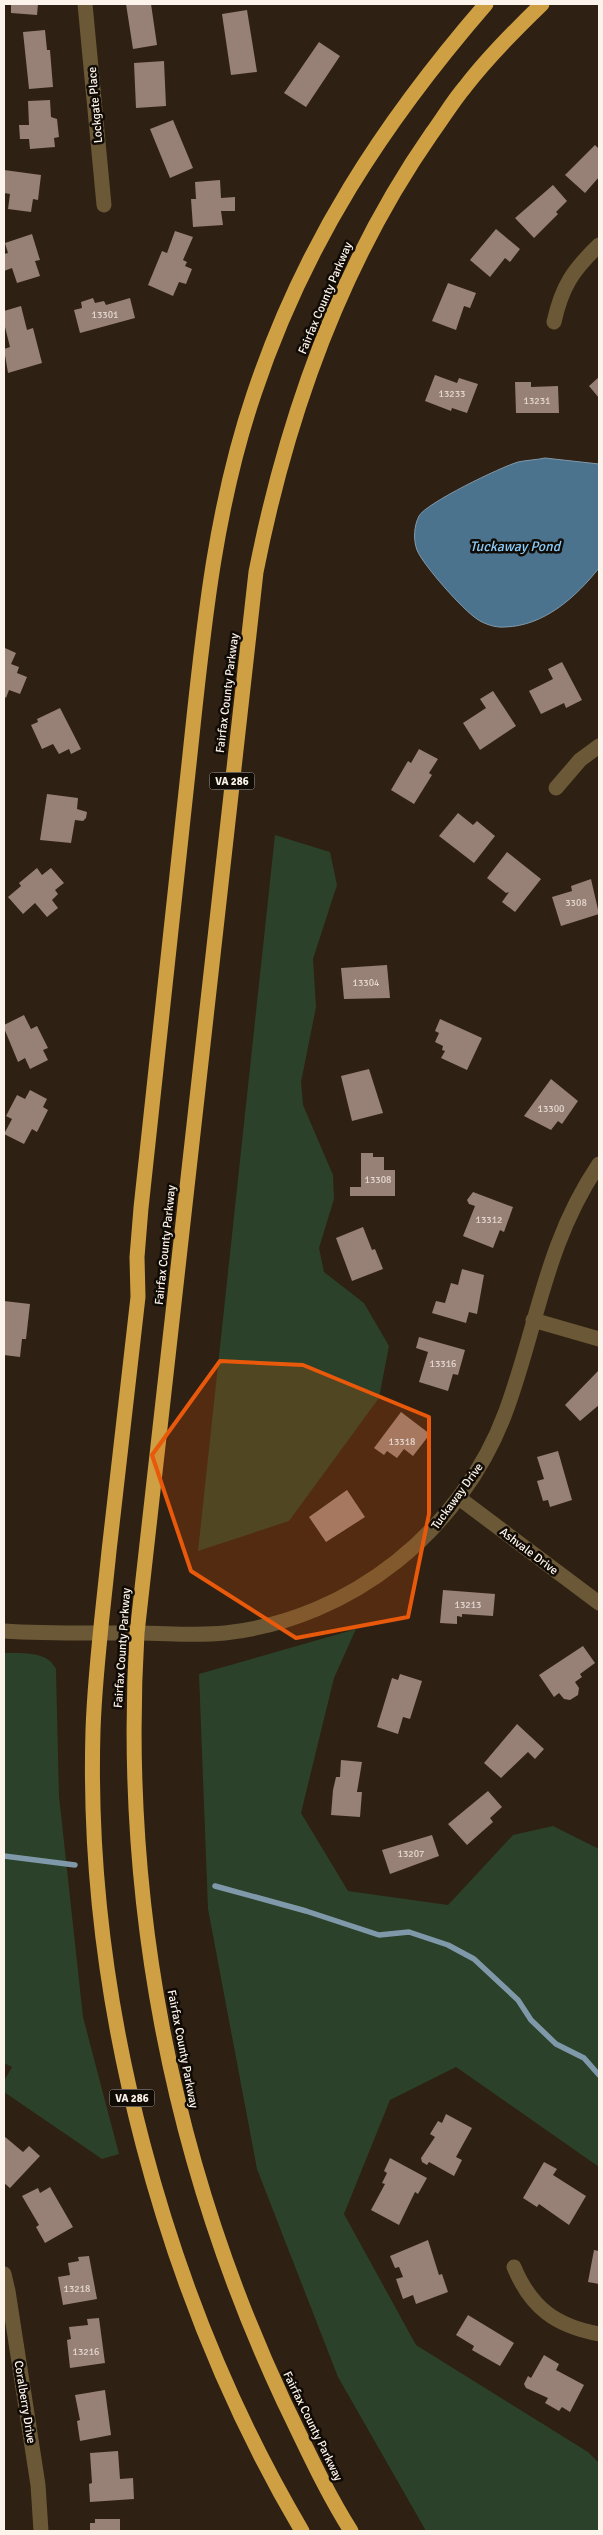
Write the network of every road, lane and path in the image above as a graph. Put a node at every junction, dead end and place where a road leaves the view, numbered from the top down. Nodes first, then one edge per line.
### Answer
1 (85, 4) edge
2 (486, 4) edge
3 (542, 4) edge
4 (104, 206) dead end
5 (599, 244) edge
6 (554, 322) dead end
7 (599, 746) edge
8 (556, 788) dead end
9 (599, 1164) edge
10 (533, 1320) junction
11 (599, 1339) edge
12 (458, 1498) junction
13 (599, 1603) edge
14 (4, 1631) edge
15 (137, 1633) junction
16 (99, 1634) junction
17 (514, 2266) dead end
18 (4, 2274) edge
19 (599, 2334) edge
20 (41, 2531) edge
21 (302, 2531) edge
22 (351, 2531) edge

1 - 4 street, Lockgate Place
2 - 16 highway, Fairfax County Parkway / VA 286
3 - 15 highway, Fairfax County Parkway / VA 286
5 - 6 street
7 - 8 street
9 - 10 street, Tuckaway Drive
10 - 11 street
10 - 12 street, Tuckaway Drive
12 - 13 street, Ashvale Drive
12 - 15 street, Tuckaway Drive
14 - 16 street, Tuckaway Drive
15 - 16 street, Tuckaway Drive
15 - 22 highway, Fairfax County Parkway / VA 286
16 - 21 highway, Fairfax County Parkway / VA 286
17 - 19 street
18 - 20 street, Coralberry Drive

